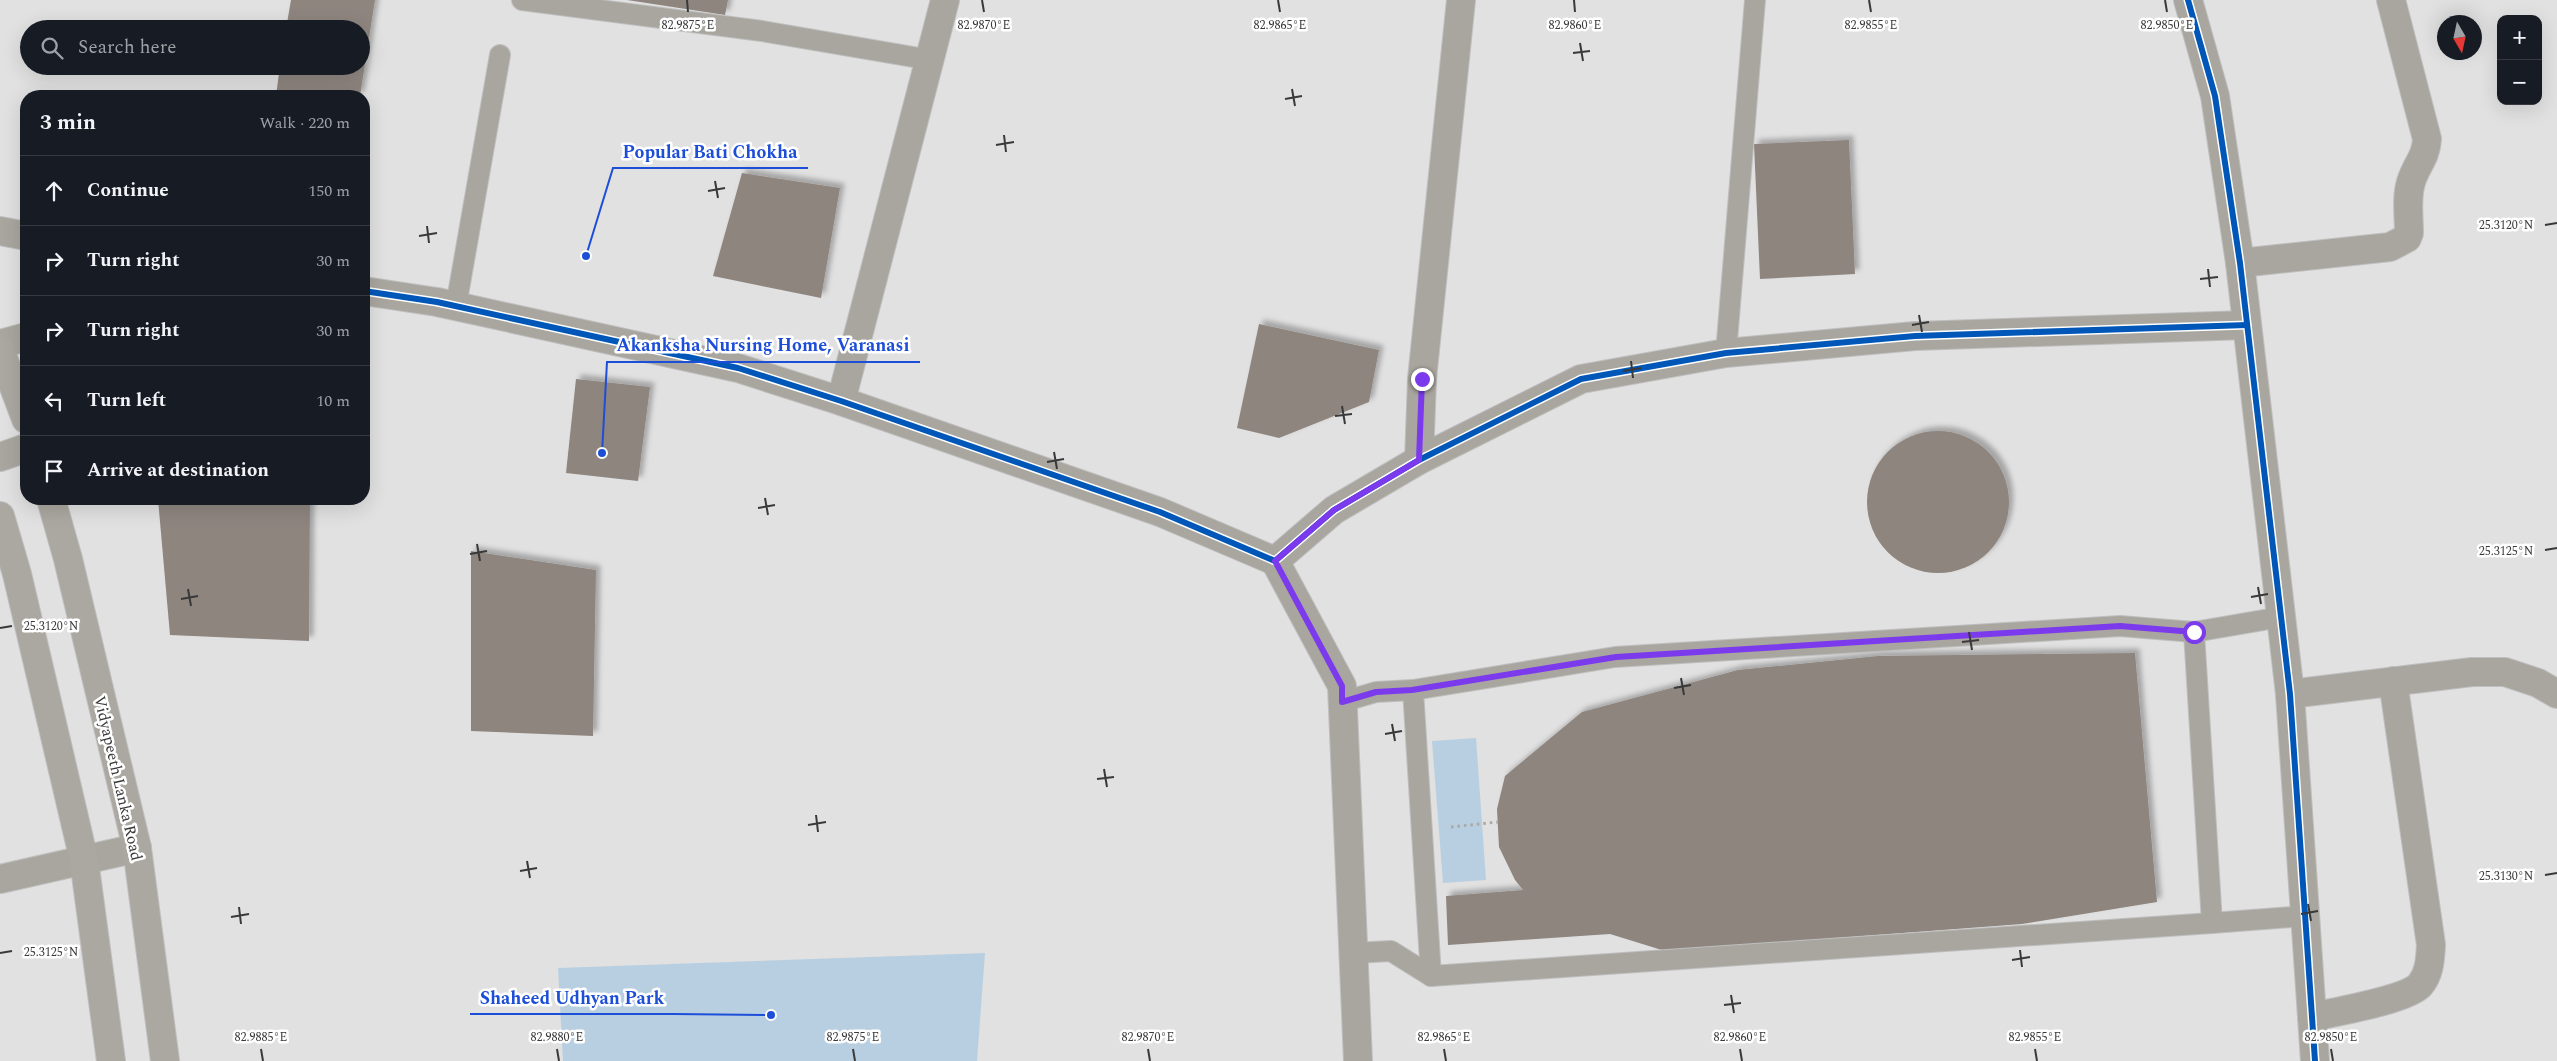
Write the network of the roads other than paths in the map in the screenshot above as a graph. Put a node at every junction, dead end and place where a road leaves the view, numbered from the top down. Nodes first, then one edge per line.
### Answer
1 (522, 0) edge
2 (945, 0) edge
3 (1461, 0) edge
4 (1755, 0) edge
5 (2188, 0) edge
6 (2391, 0) edge
7 (500, 55) dead end
8 (931, 60) junction
9 (0, 231) edge
10 (20, 235) edge
11 (2240, 263) junction
12 (370, 292) edge
13 (456, 306) junction
14 (2246, 325) junction
15 (20, 339) edge
16 (0, 344) edge
17 (0, 350) edge
18 (1726, 353) junction
19 (840, 401) junction
20 (20, 403) edge
21 (20, 450) edge
22 (0, 457) edge
23 (1419, 460) junction
24 (53, 505) edge
25 (0, 516) edge
26 (1275, 561) junction
27 (2281, 617) junction
28 (2194, 632) junction
29 (2393, 682) junction
30 (1412, 690) junction
31 (2290, 694) junction
32 (2557, 694) edge
33 (1342, 702) junction
34 (137, 848) junction
35 (84, 860) junction
36 (0, 879) edge
37 (2305, 916) junction
38 (2212, 923) junction
39 (1354, 953) junction
40 (1431, 976) junction
41 (2312, 1017) junction
42 (111, 1061) edge
43 (165, 1061) edge
44 (1358, 1061) edge
45 (2315, 1061) edge

1 - 8 lane
2 - 8 street
3 - 23 street
4 - 18 lane
5 - 11 street
6 - 11 street
7 - 13 lane
8 - 19 street
9 - 10 street
11 - 14 street
12 - 13 street
13 - 19 street
14 - 18 street
14 - 27 street
15 - 16 street
17 - 20 main road
18 - 23 street
19 - 26 street
21 - 22 street
23 - 26 street
24 - 34 main road, Vidyapeeth Lanka Road
25 - 35 main road
26 - 33 street
27 - 28 lane
27 - 31 street
28 - 30 lane
28 - 38 lane
29 - 31 street
29 - 32 street
29 - 41 street
30 - 33 lane
30 - 40 lane
31 - 37 street
33 - 39 street
34 - 35 street
34 - 43 main road, Vidyapeeth Lanka Road
35 - 36 street
35 - 42 main road
37 - 38 lane
37 - 41 street
38 - 40 lane
39 - 40 lane
39 - 44 street
41 - 45 street

